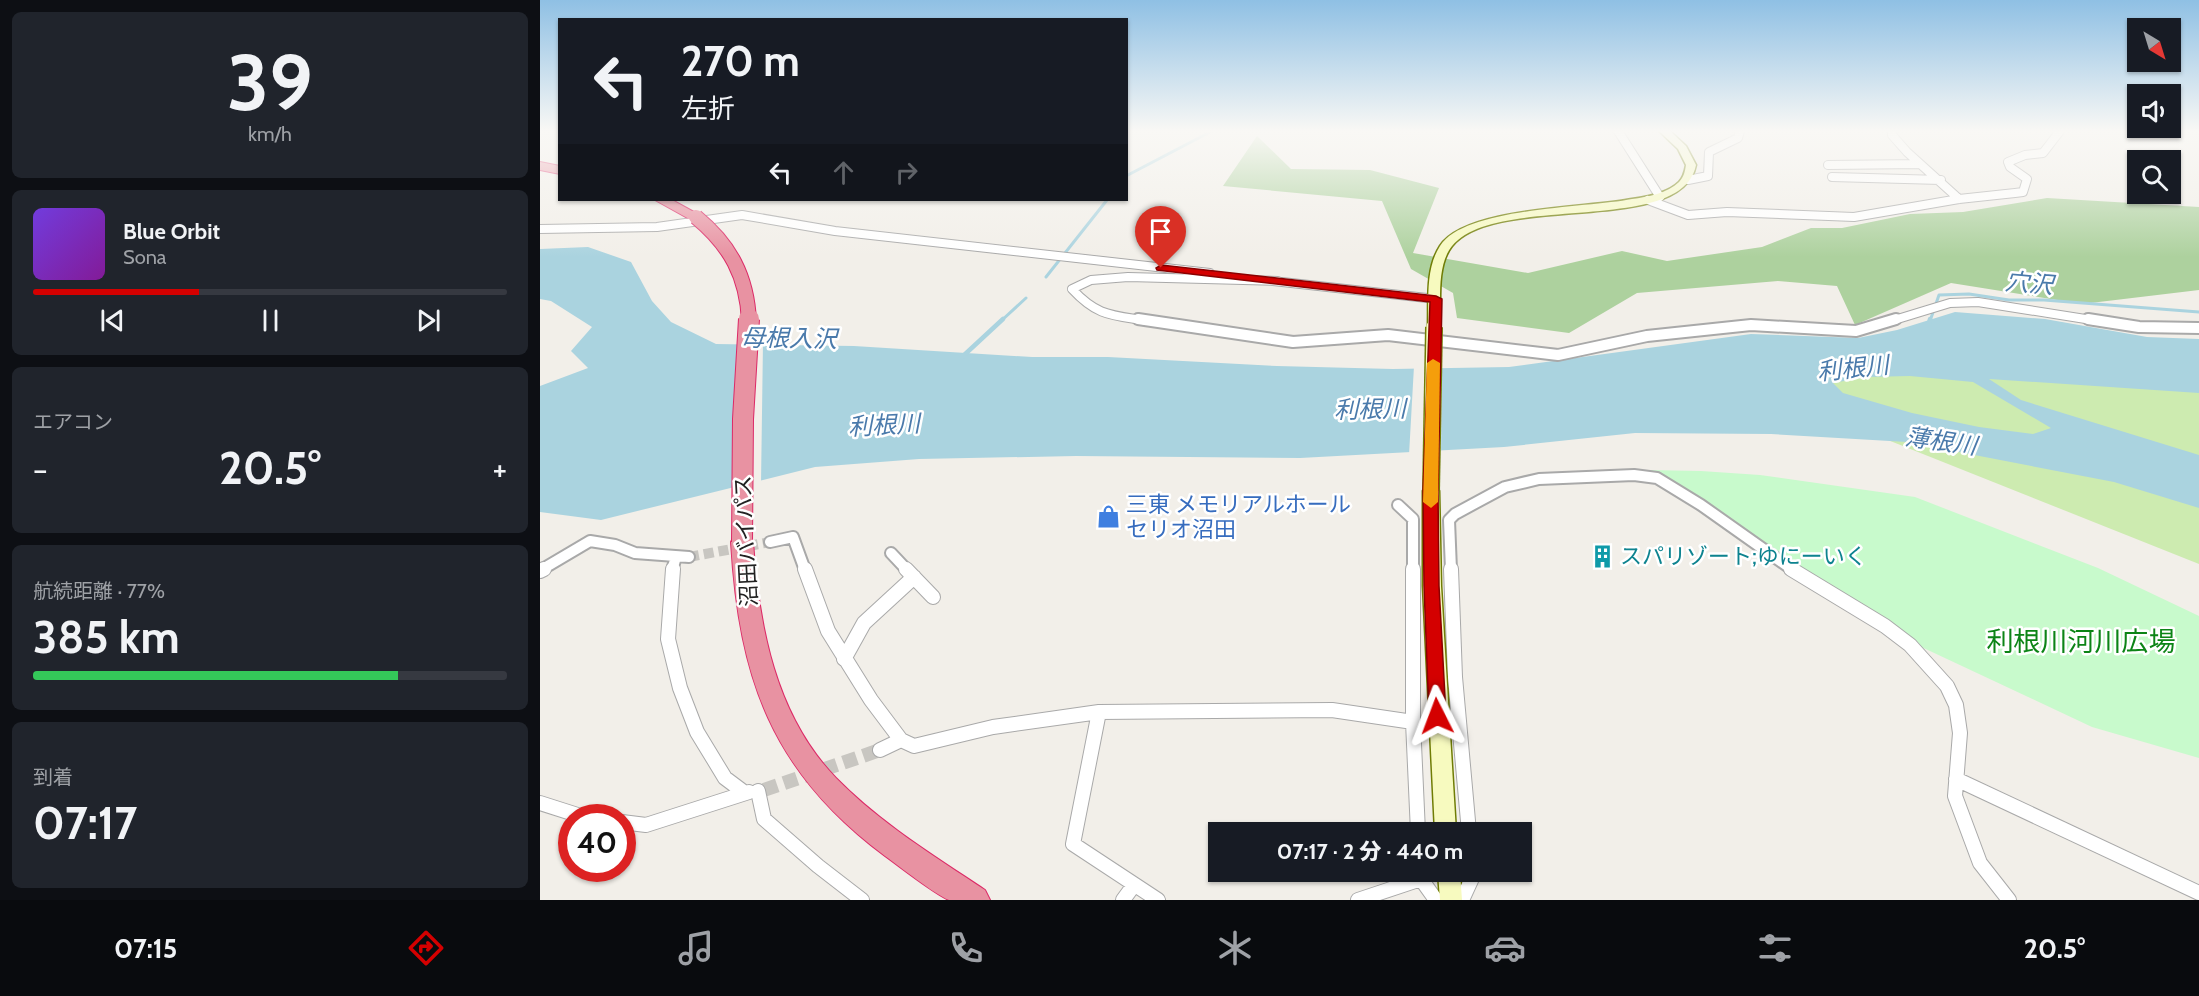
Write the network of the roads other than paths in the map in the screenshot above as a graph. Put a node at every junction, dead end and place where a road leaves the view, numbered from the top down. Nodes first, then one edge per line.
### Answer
1 (1647, 173) edge
2 (1689, 173) edge
3 (1708, 173) edge
4 (1932, 173) edge
5 (2018, 173) edge
6 (1832, 177) dead end
7 (1688, 180) junction
8 (1941, 180) junction
9 (1660, 196) junction
10 (1959, 199) junction
11 (1648, 200) junction
12 (664, 201) edge
13 (540, 229) edge
14 (1278, 281) junction
15 (1436, 299) junction
16 (2199, 328) edge
17 (1398, 505) dead end
18 (770, 542) tunnel mouth
19 (891, 553) dead end
20 (540, 571) edge
21 (914, 578) junction
22 (933, 597) dead end
23 (844, 659) junction
24 (1099, 712) junction
25 (1413, 722) junction
26 (901, 741) junction
27 (880, 750) tunnel mouth
28 (1956, 779) junction
29 (756, 791) junction
30 (540, 803) edge
31 (558, 809) edge
32 (1418, 822) edge
33 (1445, 822) edge
34 (1468, 822) edge
35 (636, 824) edge
36 (1403, 882) edge
37 (1425, 882) edge
38 (1450, 882) edge
39 (1470, 882) edge
40 (1134, 885) junction
41 (2199, 893) edge
42 (862, 900) edge
43 (975, 900) edge
44 (1123, 900) edge
45 (1158, 900) edge
46 (1358, 900) edge
47 (1437, 900) edge
48 (1451, 900) edge
49 (1462, 900) edge
50 (2009, 900) edge

1 - 9 street
2 - 7 street
3 - 7 street
4 - 8 street
5 - 10 street
6 - 8 street
7 - 9 street
8 - 10 street
9 - 11 street
10 - 11 street
11 - 15 street
12 - 43 highway, 沼田バイパス, bridge
13 - 14 street
14 - 15 street
14 - 16 street
15 - 33 street, bridge
17 - 25 street
18 - 23 street
19 - 21 street
20 - 29 street
21 - 22 street
21 - 23 street
23 - 26 street
24 - 25 street
24 - 26 street
24 - 40 street
25 - 32 street
26 - 27 street
28 - 34 street
28 - 41 street
28 - 50 street
29 - 35 street
29 - 42 street
30 - 31 street
36 - 46 street
37 - 47 street
38 - 48 street
39 - 49 street
40 - 44 street
40 - 45 street

